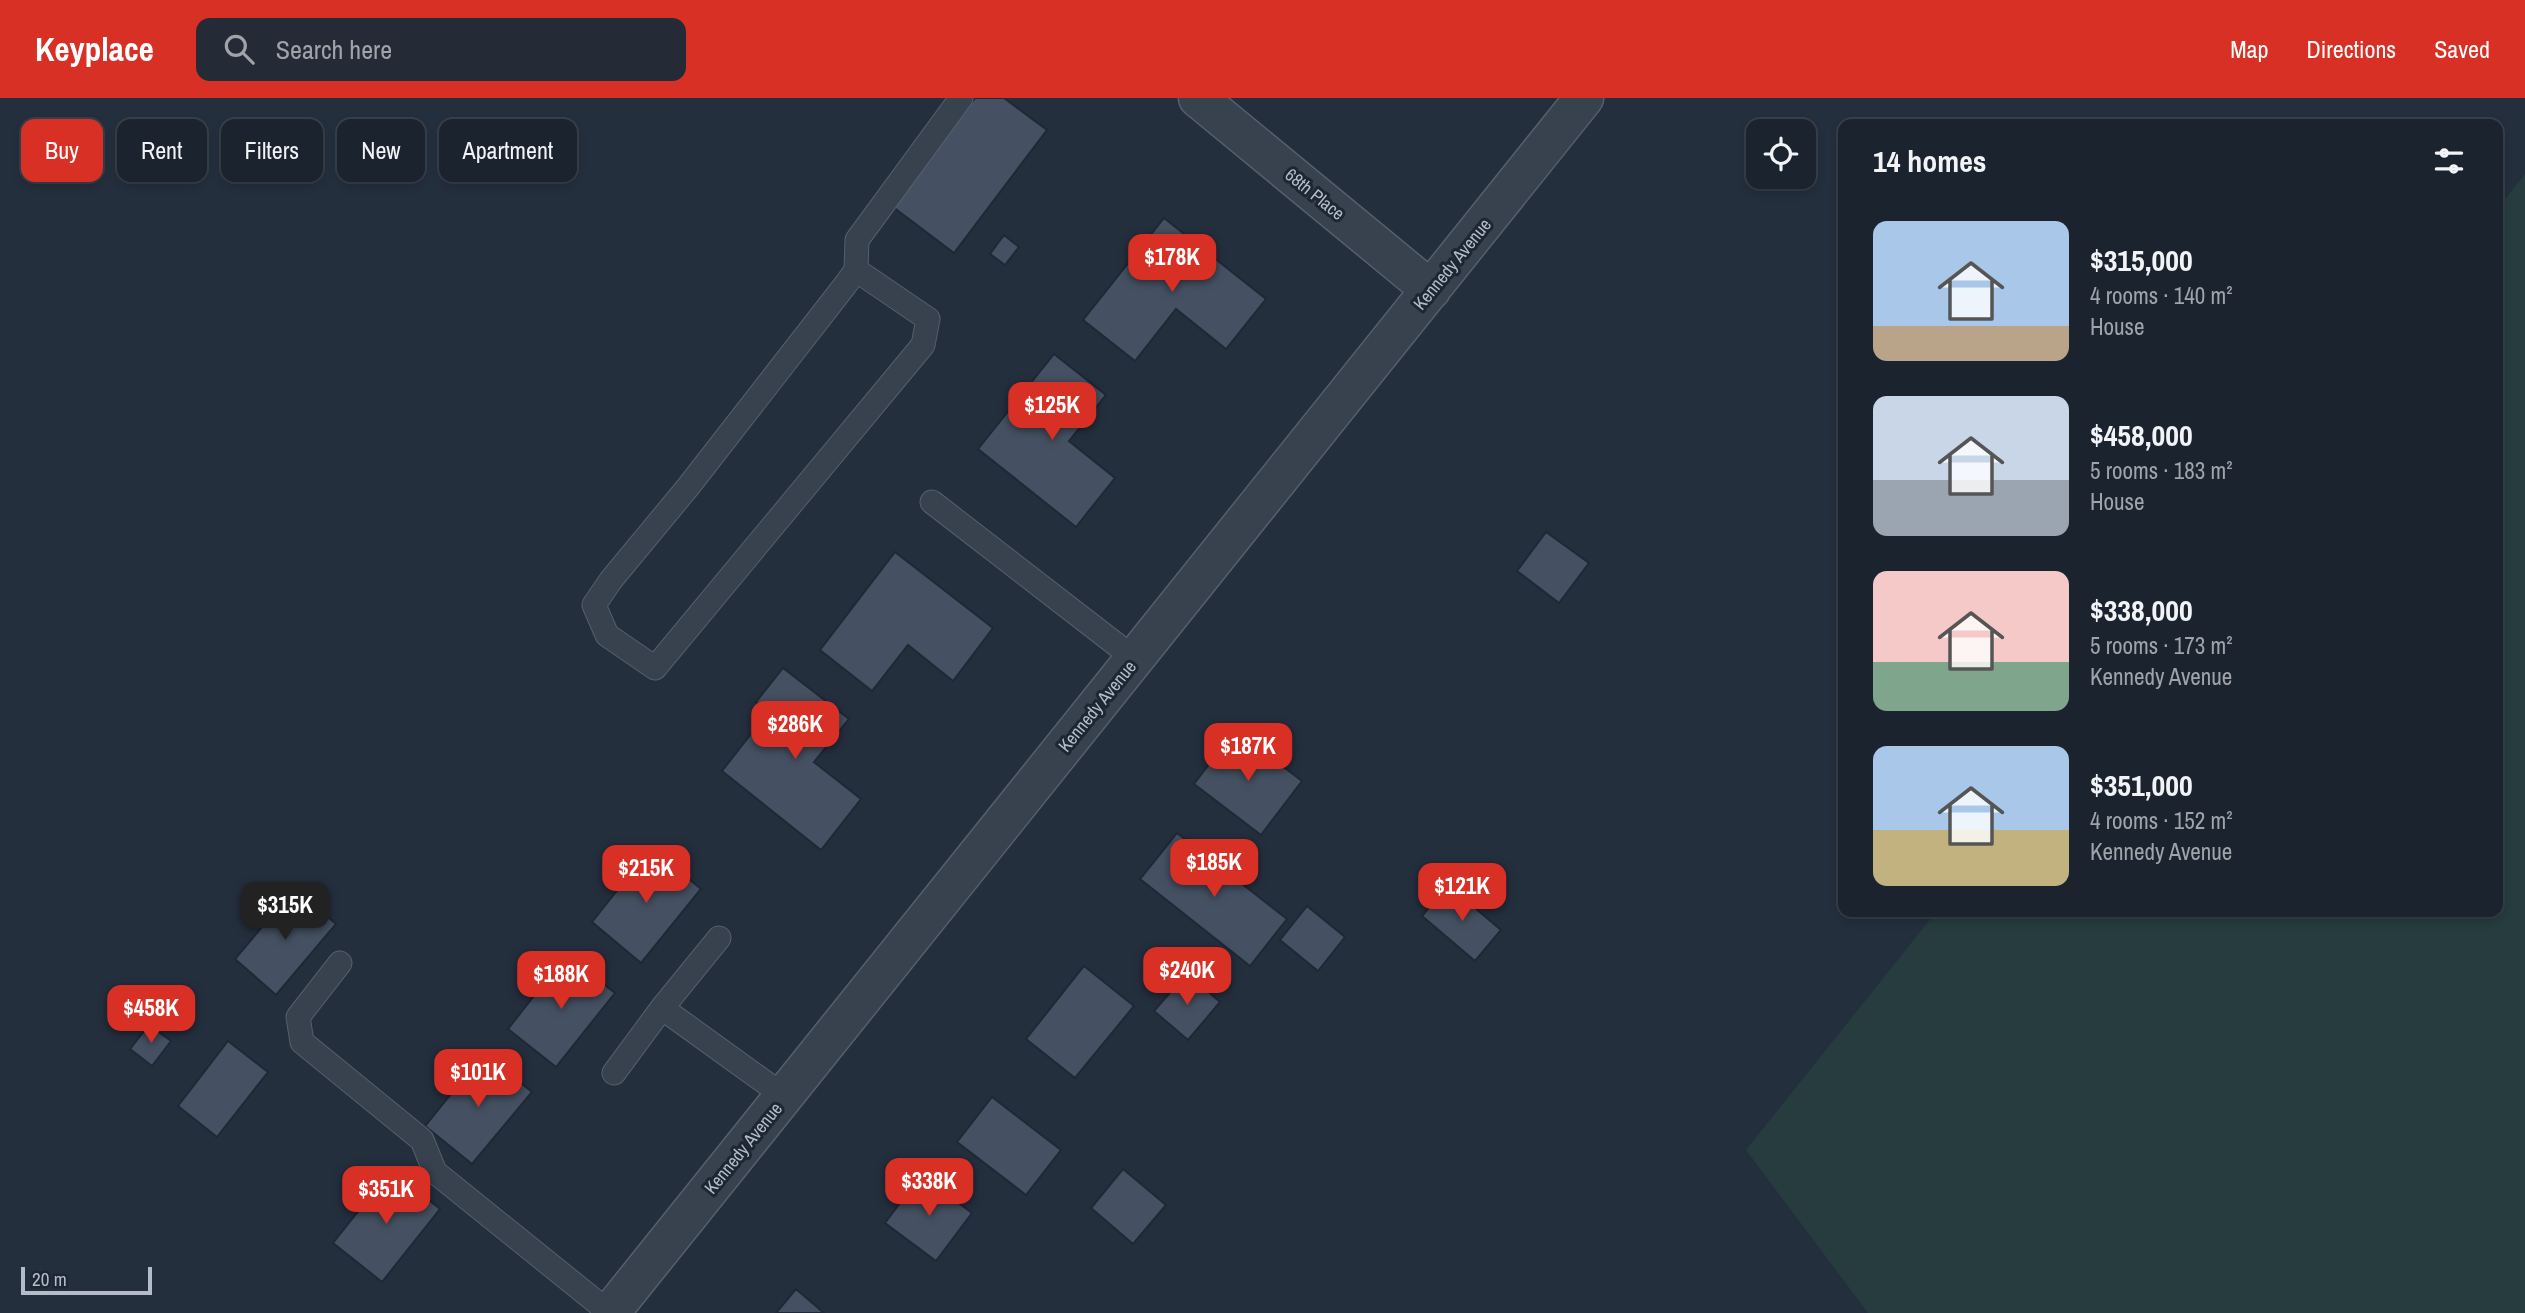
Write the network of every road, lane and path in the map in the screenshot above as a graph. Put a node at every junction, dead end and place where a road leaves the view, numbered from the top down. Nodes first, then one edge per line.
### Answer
1 (961, 98) edge
2 (1198, 98) edge
3 (1584, 98) edge
4 (856, 270) junction
5 (1432, 290) junction
6 (932, 502) dead end
7 (1135, 659) junction
8 (719, 938) dead end
9 (340, 963) dead end
10 (662, 1008) junction
11 (614, 1073) dead end
12 (784, 1096) junction
13 (610, 1313) edge

1 - 4 lane
2 - 5 street, 68th Place
3 - 5 street, Kennedy Avenue
4 - 4 lane
5 - 7 street, Kennedy Avenue
6 - 7 lane
7 - 12 street, Kennedy Avenue
8 - 10 lane
9 - 13 lane
10 - 11 lane
10 - 12 lane
12 - 13 street, Kennedy Avenue

